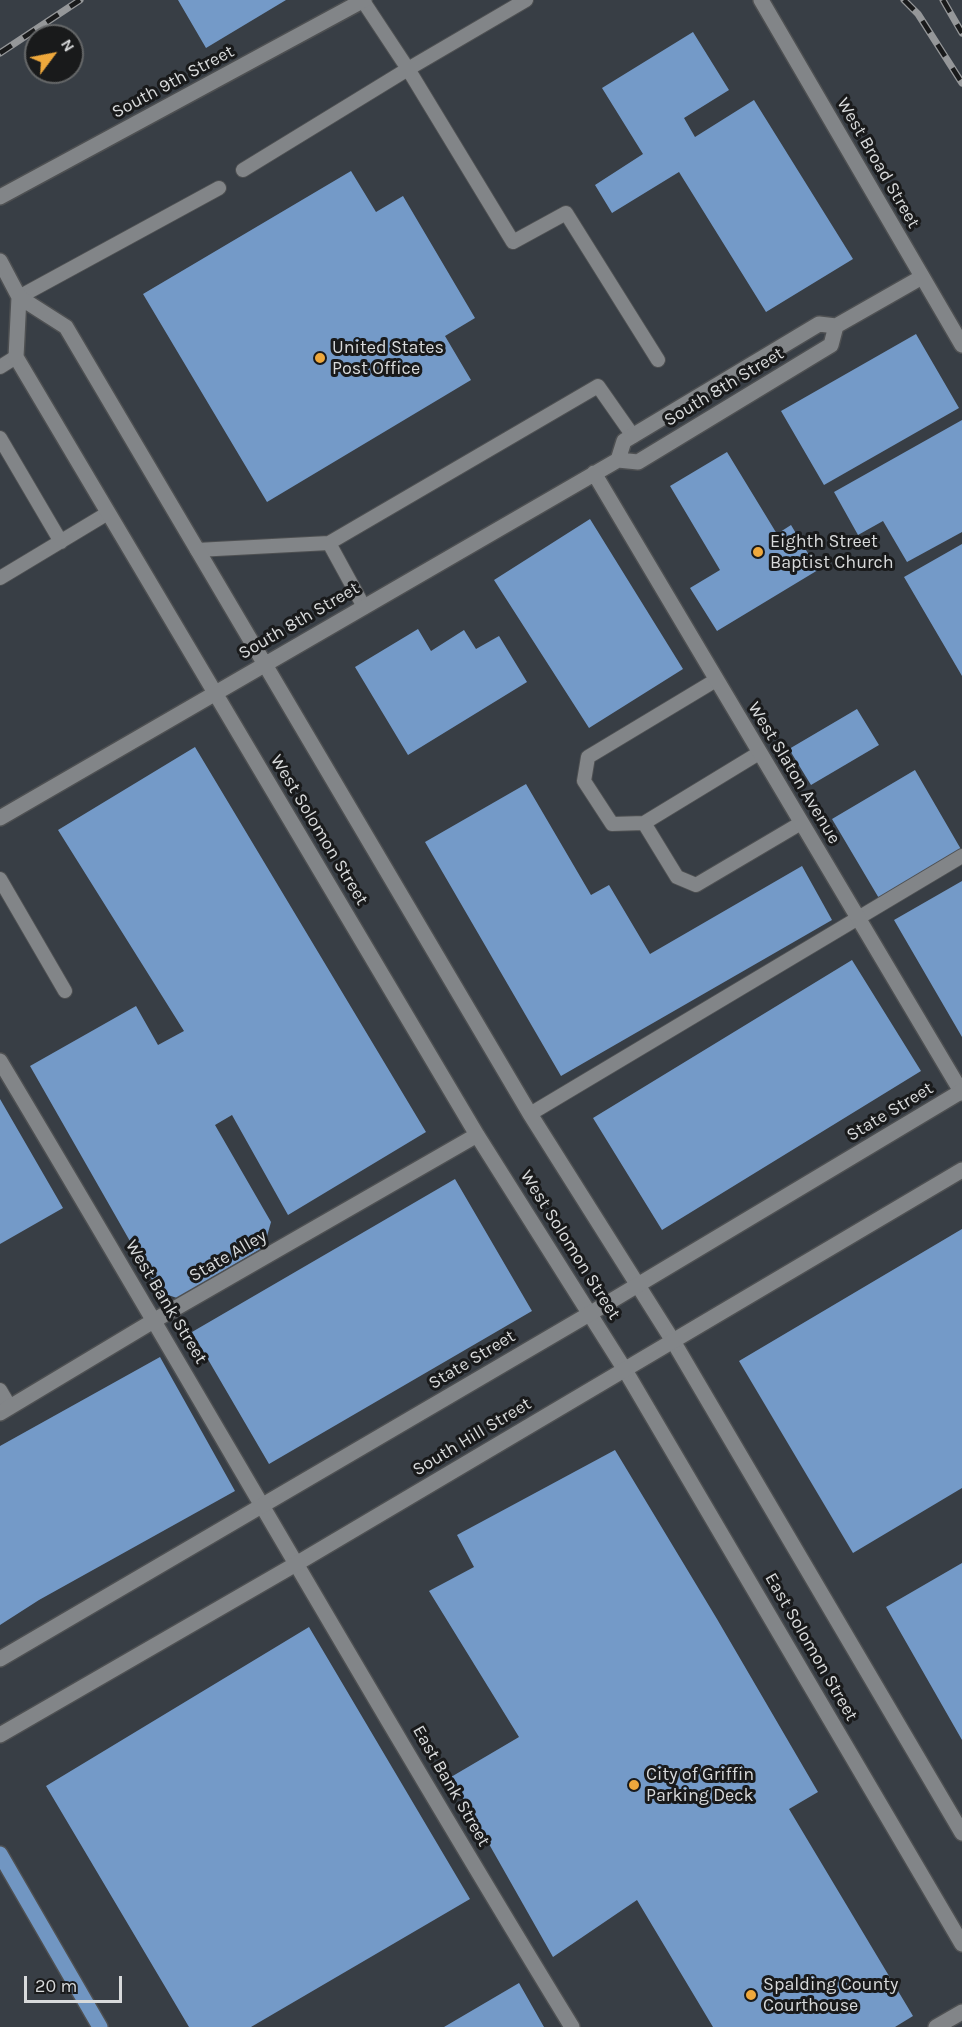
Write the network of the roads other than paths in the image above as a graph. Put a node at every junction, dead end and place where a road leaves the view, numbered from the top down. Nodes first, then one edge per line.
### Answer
1 (364, 0) edge
2 (526, 0) edge
3 (761, 0) edge
4 (408, 69) junction
5 (243, 170) dead end
6 (219, 188) dead end
7 (0, 197) edge
8 (0, 261) edge
9 (922, 277) junction
10 (19, 297) junction
11 (836, 326) junction
12 (962, 345) edge
13 (16, 357) junction
14 (658, 360) dead end
15 (0, 366) edge
16 (633, 436) junction
17 (0, 438) edge
18 (618, 460) junction
19 (594, 473) junction
20 (108, 513) junction
21 (61, 542) junction
22 (329, 543) junction
23 (197, 550) junction
24 (0, 578) edge
25 (364, 607) junction
26 (265, 663) junction
27 (716, 680) junction
28 (215, 692) junction
29 (759, 753) junction
30 (0, 818) edge
31 (644, 823) junction
32 (801, 823) junction
33 (962, 856) edge
34 (0, 879) edge
35 (857, 919) junction
36 (65, 992) dead end
37 (0, 1061) edge
38 (962, 1092) edge
39 (530, 1114) junction
40 (477, 1135) junction
41 (962, 1170) edge
42 (638, 1285) junction
43 (591, 1313) junction
44 (155, 1320) junction
45 (673, 1341) junction
46 (626, 1370) junction
47 (0, 1390) edge
48 (5, 1410) edge
49 (263, 1506) junction
50 (296, 1564) junction
51 (0, 1659) edge
52 (0, 1735) edge
53 (962, 1833) edge
54 (0, 1854) edge
55 (962, 1944) edge
56 (962, 2012) edge
57 (100, 2027) edge
58 (572, 2027) edge
59 (936, 2027) edge

1 - 4 lane
1 - 7 street, South 9th Street
2 - 4 lane
3 - 9 street, West Broad Street
4 - 5 lane
4 - 14 lane
6 - 10 lane
8 - 10 street, West Solomon Street
9 - 11 street, South 8th Street
9 - 12 street, West Broad Street
10 - 13 street
10 - 23 street, West Solomon Street
11 - 16 street, South 8th Street
11 - 18 street, South 8th Street
13 - 15 lane
13 - 20 street, West Solomon Street
16 - 18 street, South 8th Street
16 - 22 lane
17 - 21 lane
18 - 19 street, South 8th Street
19 - 25 street, South 8th Street
19 - 27 street, West Slaton Avenue
20 - 21 lane
20 - 28 street, West Solomon Street
21 - 24 lane
22 - 23 lane
22 - 25 lane
23 - 26 street, West Solomon Street
25 - 26 street, South 8th Street
26 - 28 street, South 8th Street
26 - 39 street, West Solomon Street
27 - 29 street, West Slaton Avenue
27 - 31 lane
28 - 30 street, South 8th Street
28 - 40 street, West Solomon Street
29 - 31 lane
29 - 32 street, West Slaton Avenue
31 - 32 lane
32 - 35 street, West Slaton Avenue
33 - 35 lane
34 - 36 lane
35 - 38 street, West Slaton Avenue
35 - 39 lane
37 - 44 street, West Bank Street
38 - 42 street, State Street
39 - 42 street, West Solomon Street
40 - 43 street, West Solomon Street
40 - 44 street, State Alley
41 - 45 street, South Hill Street
42 - 43 street, State Street
42 - 45 street, West Solomon Street
43 - 46 street, West Solomon Street
43 - 49 street, State Street
44 - 48 street, State Alley
44 - 49 street, West Bank Street
45 - 46 street, South Hill Street
45 - 53 street, East Solomon Street
46 - 50 street, South Hill Street
46 - 55 street, East Solomon Street
47 - 48 lane
49 - 50 street, West Bank Street
49 - 51 street, State Street
50 - 52 street, South Hill Street
50 - 58 street, East Bank Street
54 - 57 main road
56 - 59 street

